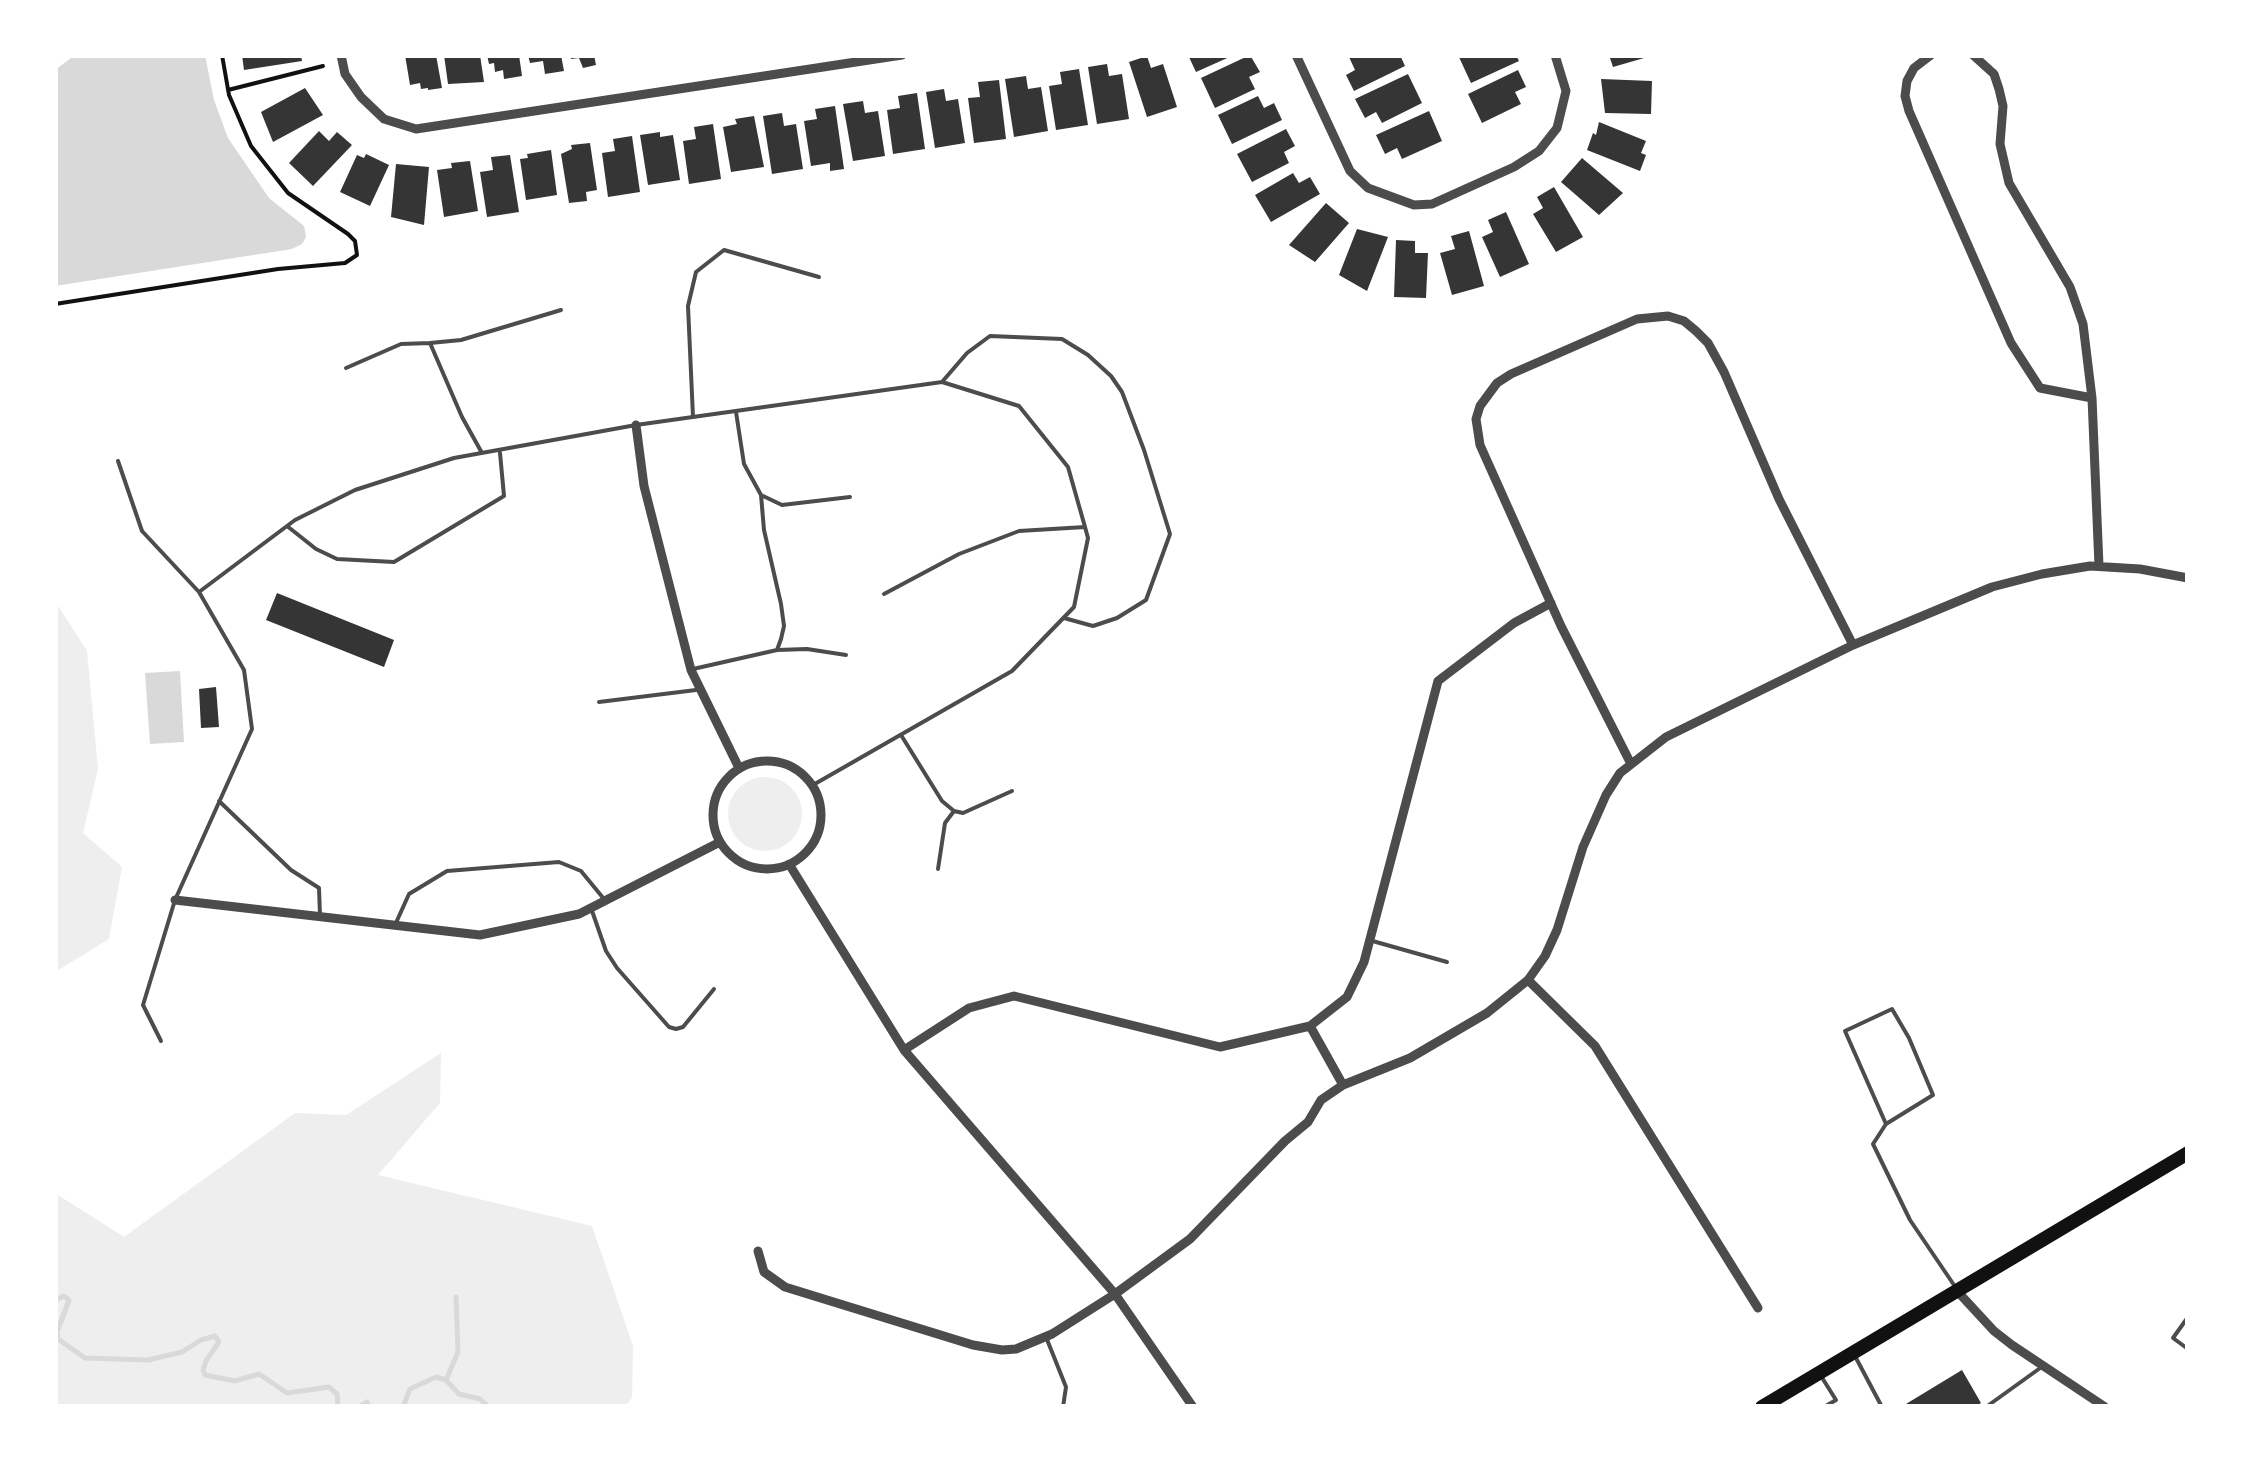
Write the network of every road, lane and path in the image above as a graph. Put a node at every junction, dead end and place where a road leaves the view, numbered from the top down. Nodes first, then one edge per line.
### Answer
1 (222, 55) edge
2 (340, 55) edge
3 (902, 55) edge
4 (1296, 55) edge
5 (1555, 55) edge
6 (1932, 55) edge
7 (1973, 55) edge
8 (323, 66) dead end
9 (228, 90) junction
10 (819, 278) dead end
11 (55, 304) edge
12 (560, 310) dead end
13 (430, 344) junction
14 (346, 368) dead end
15 (942, 382) junction
16 (2092, 398) junction
17 (736, 411) junction
18 (693, 417) junction
19 (636, 425) junction
20 (500, 451) junction
21 (482, 453) junction
22 (118, 462) dead end
23 (760, 495) junction
24 (850, 497) dead end
25 (286, 526) junction
26 (1085, 527) junction
27 (2099, 566) junction
28 (2188, 578) edge
29 (199, 592) junction
30 (884, 594) dead end
31 (1552, 603) junction
32 (1064, 618) junction
33 (1853, 645) junction
34 (777, 650) junction
35 (846, 655) dead end
36 (691, 670) junction
37 (701, 689) junction
38 (599, 702) dead end
39 (901, 735) junction
40 (1630, 764) junction
41 (739, 768) junction
42 (812, 785) junction
43 (1012, 791) dead end
44 (219, 801) junction
45 (954, 811) junction
46 (720, 842) junction
47 (789, 864) junction
48 (938, 868) dead end
49 (175, 900) junction
50 (605, 901) junction
51 (591, 908) junction
52 (320, 916) junction
53 (395, 925) junction
54 (1370, 940) junction
55 (1447, 962) dead end
56 (1528, 980) junction
57 (714, 989) dead end
58 (1310, 1026) junction
59 (161, 1040) dead end
60 (904, 1050) junction
61 (1342, 1085) junction
62 (1886, 1124) junction
63 (2185, 1161) edge
64 (758, 1251) dead end
65 (1958, 1292) junction
66 (1116, 1294) junction
67 (1758, 1308) dead end
68 (2188, 1316) edge
69 (1046, 1337) junction
70 (2188, 1349) edge
71 (1853, 1352) junction
72 (2042, 1366) junction
73 (1818, 1372) junction
74 (1836, 1400) junction
75 (1766, 1406) edge
76 (1063, 1407) edge
77 (1193, 1407) edge
78 (1824, 1407) edge
79 (1840, 1407) edge
80 (1882, 1407) edge
81 (1986, 1407) edge
82 (2105, 1407) edge

1 - 9 path
2 - 3 street
4 - 5 street
6 - 16 street
7 - 16 street
8 - 9 path
9 - 11 path
10 - 18 lane
12 - 13 lane
13 - 14 lane
13 - 21 lane
15 - 17 lane
15 - 26 lane
15 - 32 lane
16 - 27 street
17 - 18 lane
17 - 23 lane
18 - 19 lane
19 - 20 lane
19 - 36 street
20 - 21 lane
20 - 25 lane
21 - 25 lane
22 - 29 lane
23 - 24 lane
23 - 34 lane
25 - 29 lane
26 - 30 lane
26 - 32 lane
27 - 28 street
27 - 33 street
29 - 44 lane
31 - 33 street
31 - 40 street
31 - 54 street
32 - 39 lane
33 - 40 street
34 - 35 lane
34 - 36 lane
36 - 37 street
37 - 38 lane
37 - 41 street
39 - 42 lane
39 - 45 lane
40 - 56 street
41 - 42 street
41 - 46 street
42 - 47 street
43 - 45 lane
44 - 49 lane
44 - 52 lane
45 - 48 lane
46 - 47 street
46 - 50 street
47 - 60 street
49 - 52 street
49 - 59 lane
50 - 51 street
50 - 53 lane
51 - 53 street
51 - 57 lane
52 - 53 street
54 - 55 lane
54 - 58 street
56 - 61 street
56 - 67 street
58 - 60 street
58 - 61 street
60 - 66 street
61 - 66 street
62 - 62 lane
62 - 65 lane
63 - 65 main road
64 - 69 street
65 - 71 main road
65 - 72 street
66 - 69 street
66 - 77 street
68 - 70 lane
69 - 76 lane
71 - 73 main road
71 - 80 lane
72 - 81 lane
72 - 82 street
73 - 74 lane
73 - 75 main road
74 - 78 lane
74 - 79 lane

